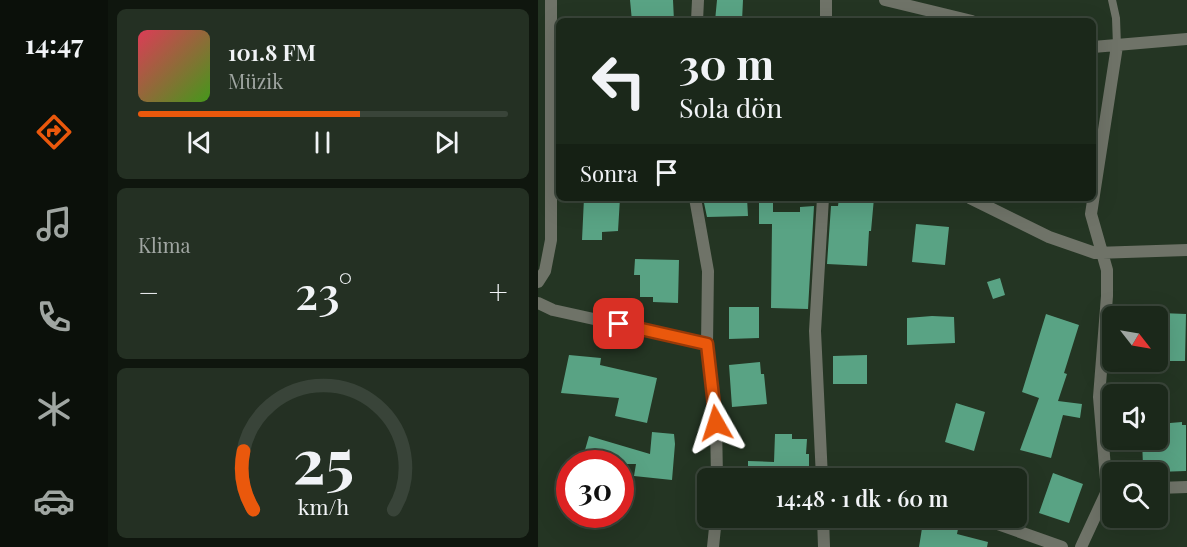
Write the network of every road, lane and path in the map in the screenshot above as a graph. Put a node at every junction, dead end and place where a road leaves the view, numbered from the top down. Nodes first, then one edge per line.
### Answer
1 (551, 0) edge
2 (698, 0) edge
3 (826, 0) edge
4 (885, 0) edge
5 (1112, 0) edge
6 (697, 18) edge
7 (826, 18) edge
8 (960, 18) edge
9 (1186, 39) edge
10 (1117, 46) junction
11 (1096, 47) edge
12 (1096, 182) edge
13 (696, 201) edge
14 (823, 201) edge
15 (976, 201) edge
16 (1093, 201) edge
17 (1186, 250) edge
18 (1102, 253) junction
19 (538, 282) edge
20 (538, 303) edge
21 (707, 344) junction
22 (1107, 462) edge
23 (717, 468) edge
24 (822, 468) edge
25 (1186, 487) edge
26 (1168, 488) edge
27 (1102, 506) edge
28 (715, 528) edge
29 (823, 528) edge
30 (1009, 528) edge
31 (713, 547) edge
32 (824, 547) edge
33 (1062, 547) edge
34 (1081, 547) edge

1 - 19 street
2 - 6 street
3 - 7 street
4 - 8 street
5 - 10 lane
9 - 10 street
10 - 11 street
10 - 12 street
13 - 21 street
14 - 24 street
15 - 18 street
16 - 18 street
17 - 18 street
18 - 22 street
20 - 21 street
21 - 23 street
25 - 26 street
27 - 34 street
28 - 31 street
29 - 32 street
30 - 33 street

